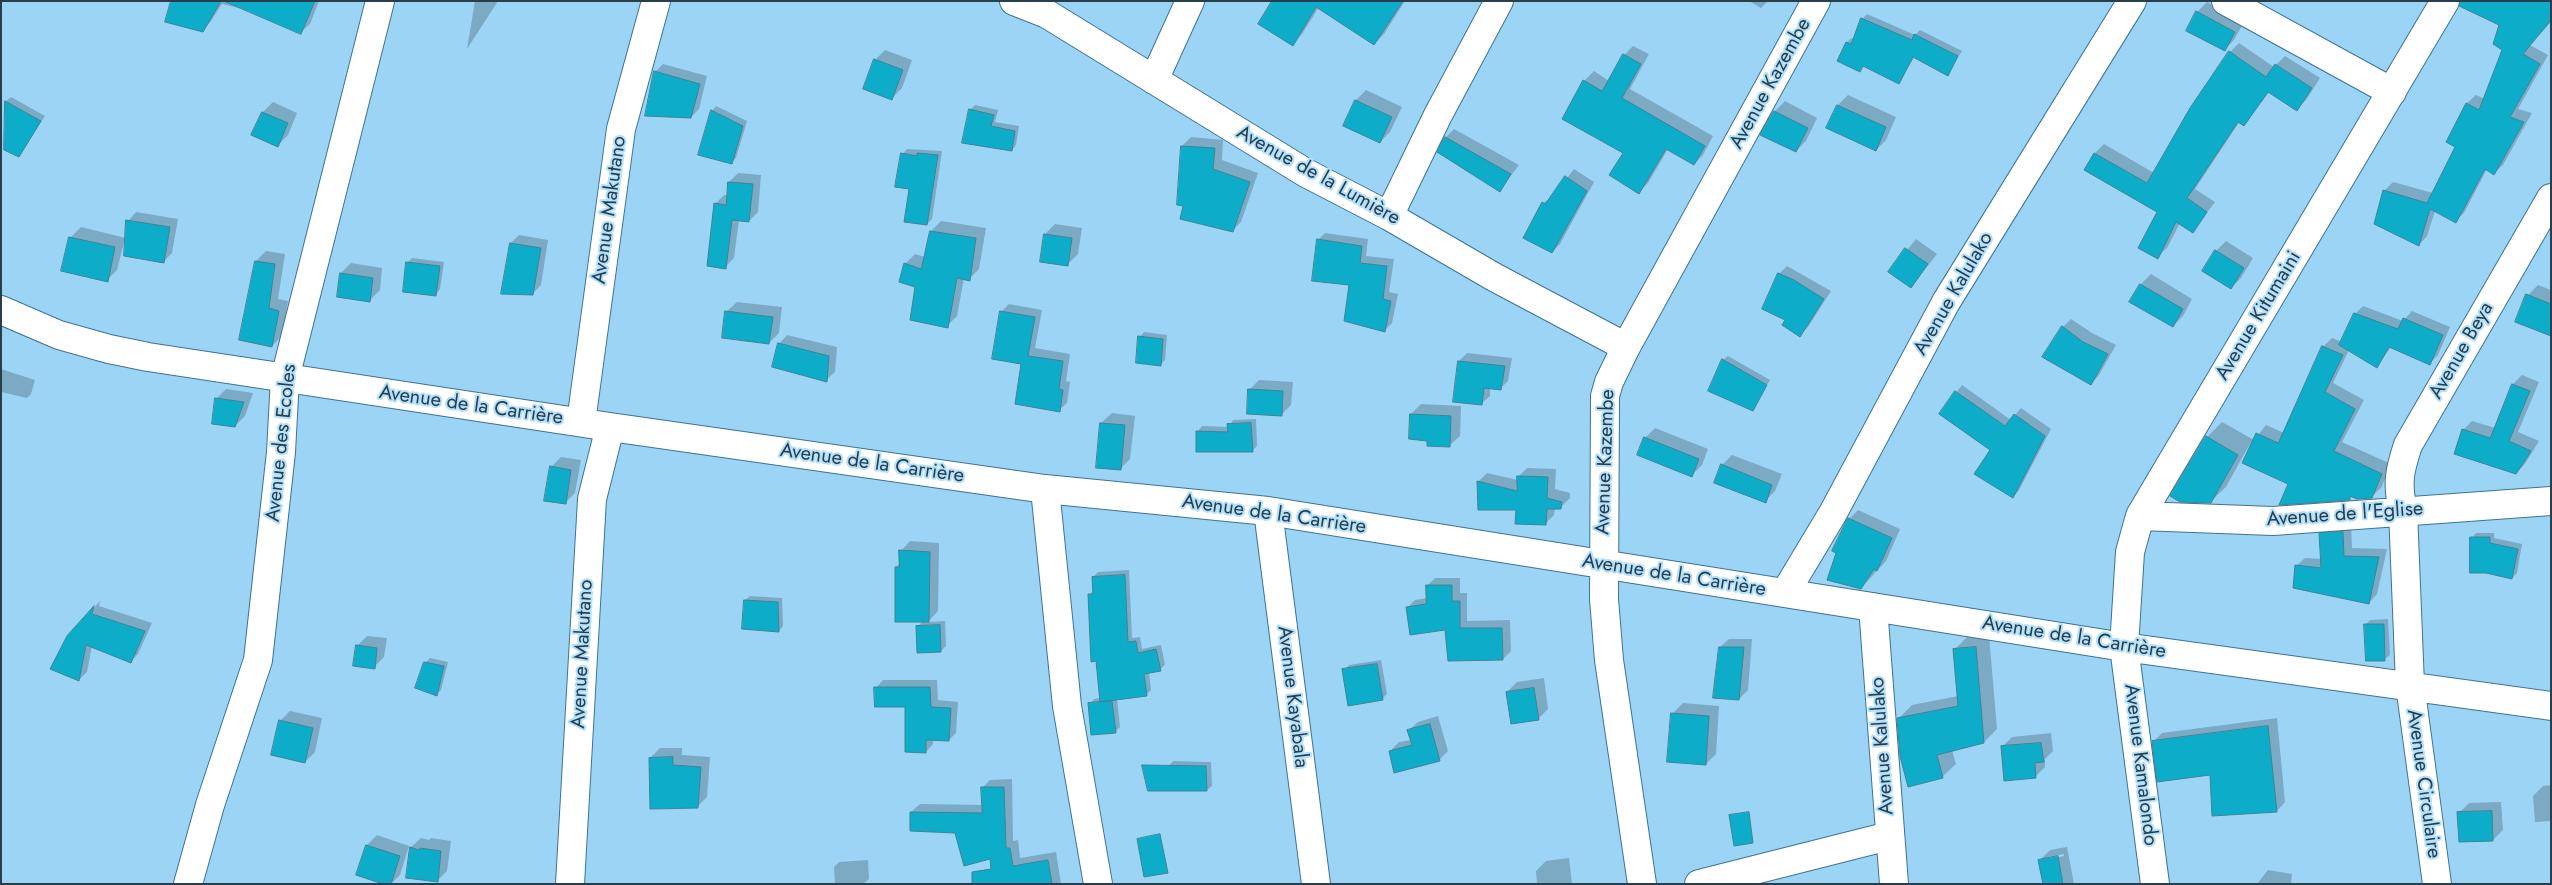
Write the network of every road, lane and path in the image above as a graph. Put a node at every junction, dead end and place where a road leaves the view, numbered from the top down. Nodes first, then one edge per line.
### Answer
1 (380, 1) edge
2 (656, 1) edge
3 (1014, 1) edge
4 (1190, 1) edge
5 (1499, 1) edge
6 (1816, 1) edge
7 (2132, 1) edge
8 (2226, 1) edge
9 (2445, 1) edge
10 (1154, 80) junction
11 (2392, 92) junction
12 (2551, 198) edge
13 (1390, 216) junction
14 (1, 310) edge
15 (1626, 347) junction
16 (285, 378) junction
17 (581, 422) junction
18 (610, 427) junction
19 (1045, 488) junction
20 (2551, 501) edge
21 (1268, 511) junction
22 (2403, 511) junction
23 (2140, 516) junction
24 (1603, 565) junction
25 (1784, 593) junction
26 (1873, 607) junction
27 (2124, 647) junction
28 (2410, 685) junction
29 (2551, 706) edge
30 (1889, 836) junction
31 (188, 884) edge
32 (570, 884) edge
33 (1098, 884) edge
34 (1316, 884) edge
35 (1642, 884) edge
36 (1699, 884) edge
37 (1894, 884) edge
38 (2155, 884) edge
39 (2437, 884) edge

1 - 16 street, Avenue des Ecoles
2 - 17 street, Avenue Makutano
3 - 10 street, Avenue de la Lumière
4 - 10 street
5 - 13 street
6 - 15 street, Avenue Kazembe
7 - 25 street, Avenue Kalulako
8 - 11 street
9 - 11 street, Avenue Kitumaini
10 - 13 street, Avenue de la Lumière
11 - 23 street, Avenue Kitumaini
12 - 22 street, Avenue Beya
13 - 15 street, Avenue de la Lumière
14 - 16 street, Avenue de la Carrière
15 - 24 street, Avenue Kazembe
16 - 17 street, Avenue de la Carrière
16 - 31 street, Avenue des Ecoles
17 - 18 street, Avenue de la Carrière
18 - 19 street, Avenue de la Carrière
18 - 32 street, Avenue Makutano
19 - 21 street, Avenue de la Carrière
19 - 33 street
20 - 22 street, Avenue de l'Eglise
21 - 24 street, Avenue de la Carrière
21 - 34 street, Avenue Kayabala
22 - 23 street, Avenue de l'Eglise
22 - 28 street, Avenue Beya
23 - 27 street, Avenue Kitumaini
24 - 25 street, Avenue de la Carrière
24 - 35 street, Avenue Kazembe
25 - 26 street, Avenue de la Carrière
26 - 27 street, Avenue de la Carrière
26 - 30 street, Avenue Kalulako
27 - 28 street, Avenue de la Carrière
27 - 38 street, Avenue Kamalondo
28 - 29 street, Avenue de la Carrière
28 - 39 street, Avenue Circulaire
30 - 36 street
30 - 37 street, Avenue Kalulako

